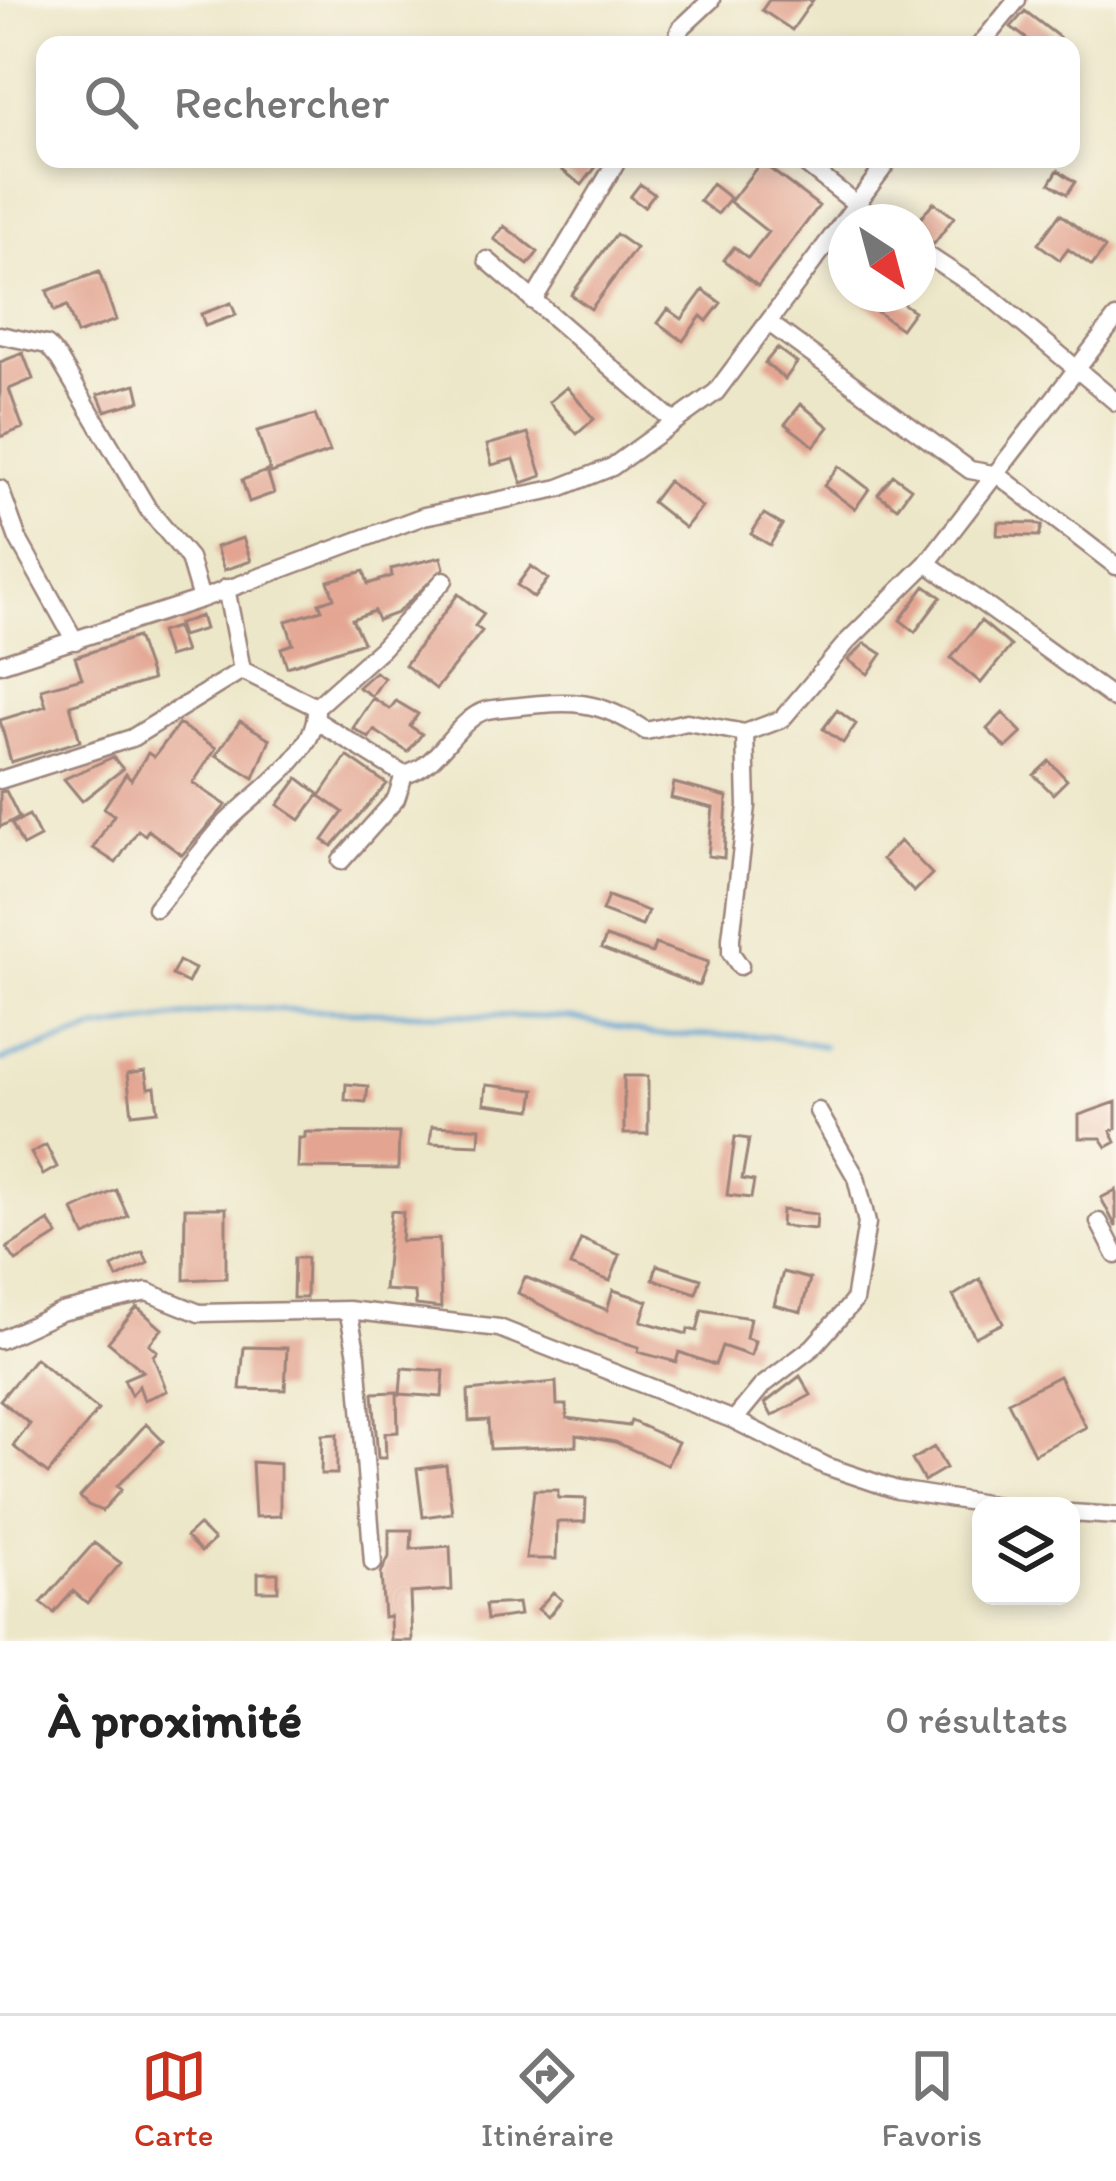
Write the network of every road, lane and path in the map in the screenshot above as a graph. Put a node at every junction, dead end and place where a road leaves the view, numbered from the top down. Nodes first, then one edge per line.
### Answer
1 (711, 0) edge
2 (1016, 0) edge
3 (678, 36) edge
4 (987, 36) edge
5 (613, 168) edge
6 (811, 168) edge
7 (883, 168) edge
8 (856, 203) junction
9 (487, 260) dead end
10 (936, 261) edge
11 (533, 301) junction
12 (1116, 318) edge
13 (769, 323) junction
14 (0, 335) edge
15 (1074, 372) junction
16 (1116, 402) edge
17 (674, 421) junction
18 (998, 475) junction
19 (0, 489) edge
20 (927, 562) junction
21 (1116, 566) edge
22 (444, 580) dead end
23 (226, 589) junction
24 (201, 598) junction
25 (75, 641) junction
26 (0, 664) edge
27 (242, 670) junction
28 (1116, 700) edge
29 (317, 714) junction
30 (745, 733) junction
31 (404, 775) junction
32 (0, 780) edge
33 (341, 861) dead end
34 (156, 908) dead end
35 (740, 965) dead end
36 (818, 1111) dead end
37 (1100, 1222) dead end
38 (1116, 1255) edge
39 (348, 1310) junction
40 (0, 1340) edge
41 (734, 1420) junction
42 (972, 1502) edge
43 (1080, 1514) edge
44 (1116, 1516) edge
45 (373, 1563) dead end

1 - 3 street
2 - 4 street
5 - 11 street
6 - 8 street
7 - 8 street
8 - 13 street
9 - 11 street
10 - 15 street
11 - 17 street
12 - 15 street
13 - 17 street
13 - 18 street
14 - 24 street
15 - 16 street
15 - 18 street
17 - 23 street
18 - 20 street
18 - 21 street
19 - 25 street
20 - 28 street
20 - 30 street
22 - 29 street
23 - 24 street
23 - 27 street
24 - 25 street
25 - 26 street
27 - 29 street
27 - 32 street
29 - 31 street
29 - 34 street
30 - 31 street
30 - 35 street
31 - 33 street
36 - 41 street
37 - 38 street
39 - 40 street
39 - 41 street
39 - 45 street
41 - 42 street
43 - 44 street

